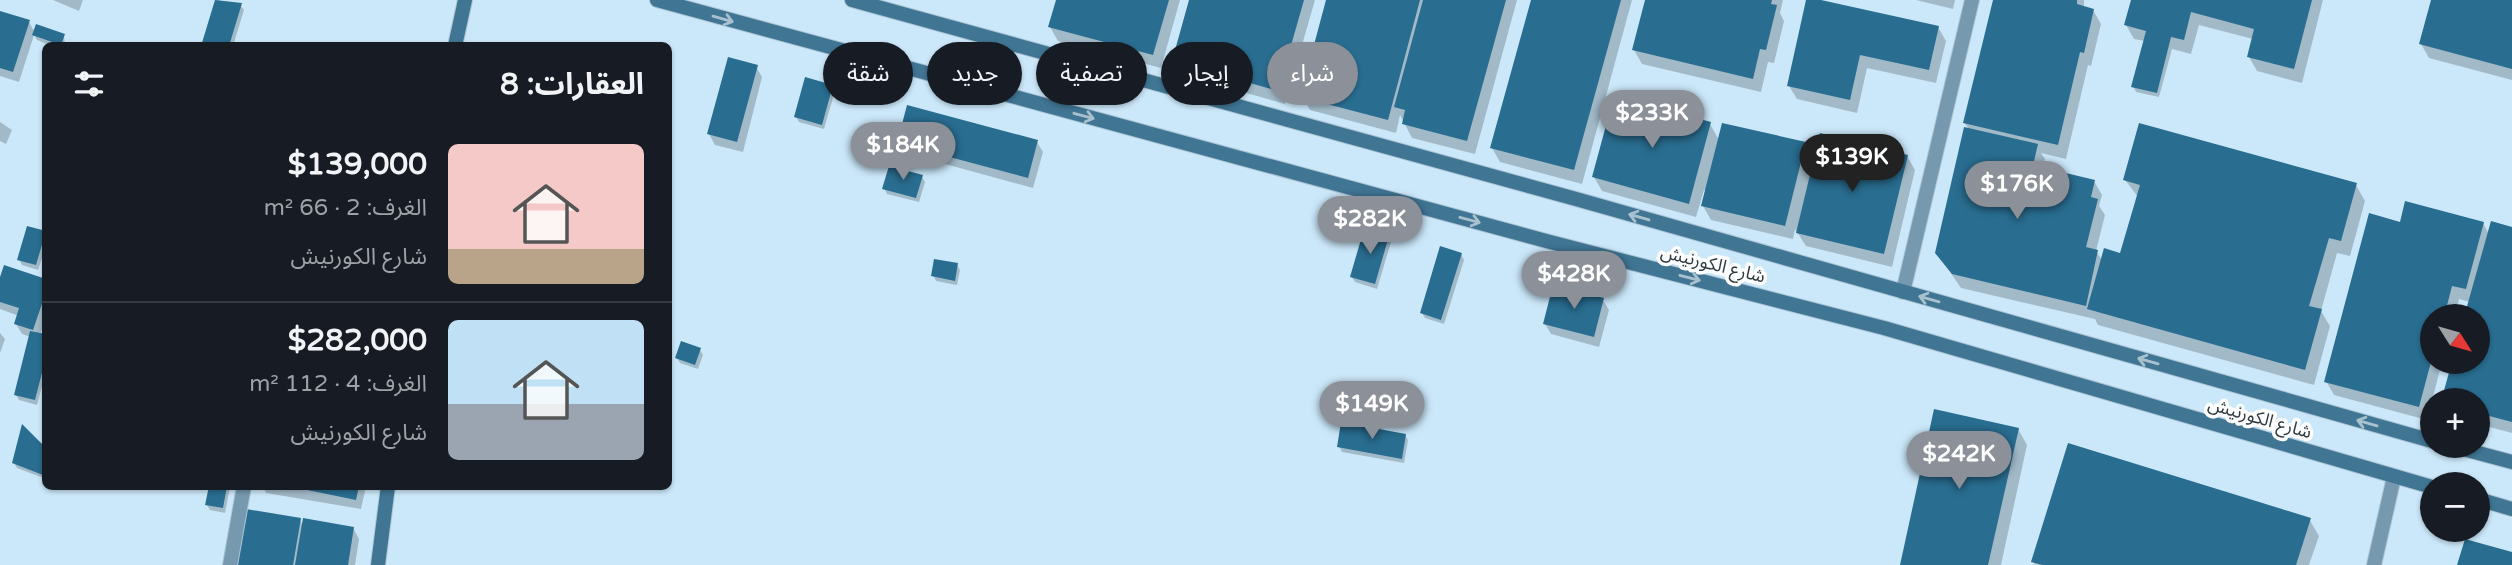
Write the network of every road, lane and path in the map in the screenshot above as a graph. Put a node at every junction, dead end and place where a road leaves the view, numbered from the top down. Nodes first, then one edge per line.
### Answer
1 (465, 0) edge
2 (657, 0) edge
3 (852, 0) edge
4 (1972, 0) edge
5 (456, 42) edge
6 (1903, 292) junction
7 (2420, 438) edge
8 (2490, 456) edge
9 (2512, 462) edge
10 (2394, 477) junction
11 (2420, 484) edge
12 (243, 490) edge
13 (387, 490) edge
14 (2490, 503) edge
15 (2512, 509) edge
16 (230, 565) edge
17 (378, 565) edge
18 (2374, 565) edge

1 - 5 main road
2 -> 10 main road, شارع الكورنيش
6 -> 3 main road, شارع الكورنيش
4 - 6 street
7 -> 6 main road, شارع الكورنيش
8 - 9 main road
10 - 11 main road, شارع الكورنيش
10 - 18 street
12 - 16 street
13 - 17 main road
14 - 15 main road

